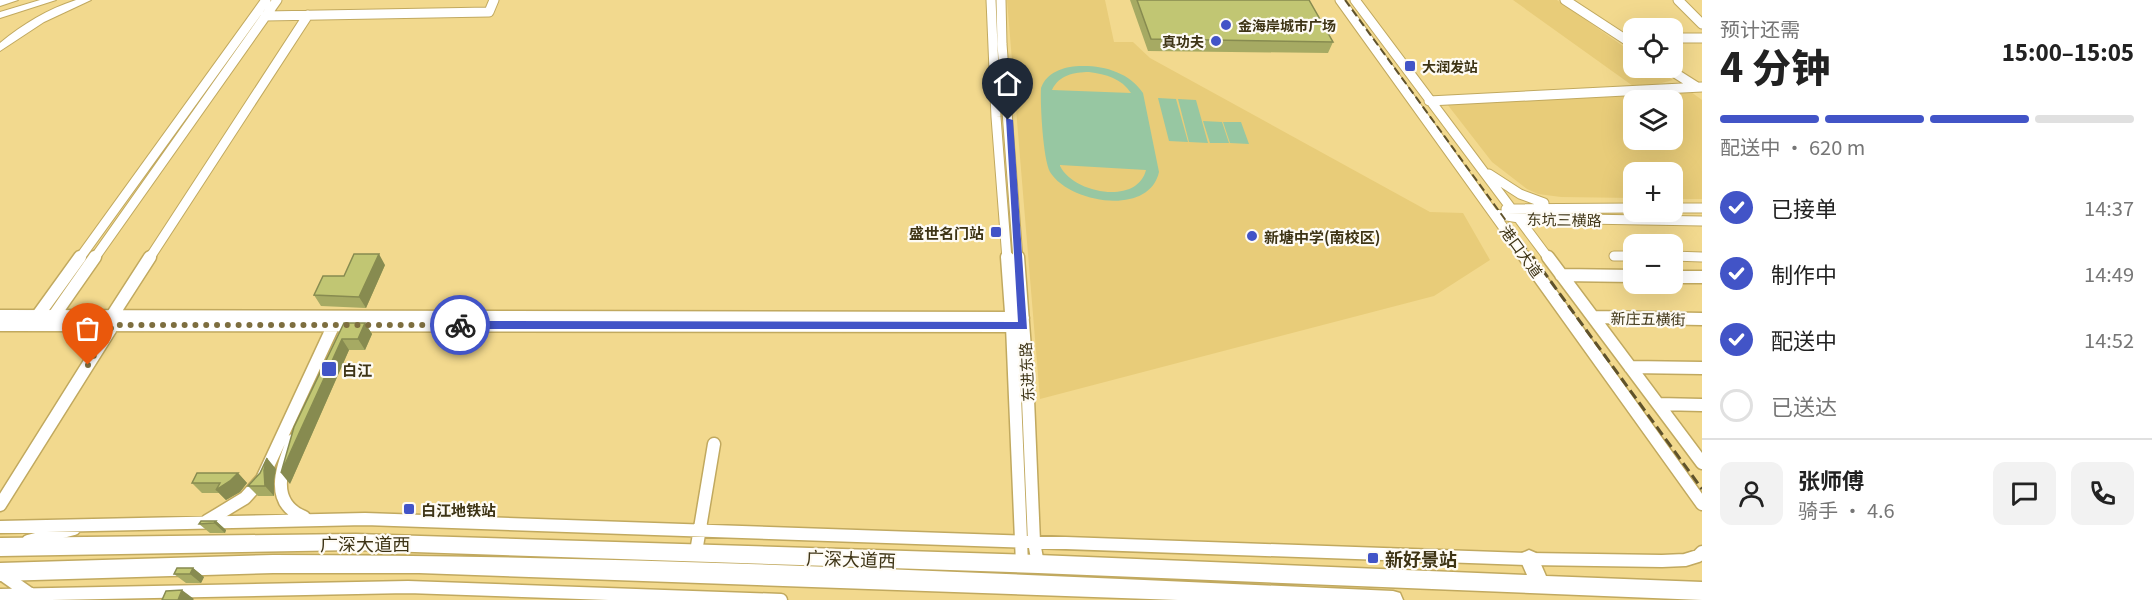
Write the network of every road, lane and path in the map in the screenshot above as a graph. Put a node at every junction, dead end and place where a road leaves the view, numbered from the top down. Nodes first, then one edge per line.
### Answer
1 (13, 0) edge
2 (51, 0) edge
3 (86, 0) edge
4 (266, 0) edge
5 (277, 0) edge
6 (489, 0) edge
7 (495, 0) edge
8 (991, 0) edge
9 (1001, 0) edge
10 (1340, 0) edge
11 (1355, 0) edge
12 (1565, 0) edge
13 (1577, 0) edge
14 (1677, 0) edge
15 (0, 3) edge
16 (486, 12) junction
17 (0, 15) edge
18 (308, 15) junction
19 (265, 16) junction
20 (1702, 24) edge
21 (1623, 30) edge
22 (1623, 38) edge
23 (1683, 38) edge
24 (1702, 38) edge
25 (0, 48) edge
26 (1683, 72) edge
27 (1683, 77) edge
28 (1701, 87) edge
29 (1429, 101) junction
30 (1479, 167) junction
31 (1510, 207) junction
32 (1564, 207) junction
33 (1623, 208) edge
34 (1683, 208) edge
35 (1702, 208) edge
36 (1495, 213) junction
37 (1519, 218) junction
38 (1702, 221) edge
39 (1614, 255) dead end
40 (1623, 255) edge
41 (1683, 256) edge
42 (1702, 257) edge
43 (1561, 275) junction
44 (1623, 276) edge
45 (1683, 277) edge
46 (1702, 277) edge
47 (0, 316) edge
48 (1593, 317) junction
49 (1702, 319) edge
50 (34, 320) junction
51 (50, 321) junction
52 (113, 321) junction
53 (341, 321) junction
54 (1017, 322) junction
55 (0, 325) edge
56 (1630, 366) junction
57 (1702, 368) edge
58 (1658, 404) junction
59 (1702, 405) edge
60 (714, 444) dead end
61 (1697, 449) edge
62 (1702, 463) edge
63 (1702, 504) edge
64 (0, 505) edge
65 (313, 519) junction
66 (206, 521) junction
67 (94, 524) junction
68 (0, 527) edge
69 (699, 531) junction
70 (1028, 542) junction
71 (2, 547) edge
72 (696, 552) junction
73 (1702, 552) edge
74 (1529, 559) junction
75 (1030, 564) junction
76 (658, 571) junction
77 (0, 573) edge
78 (1540, 583) junction
79 (1702, 591) edge
80 (30, 594) junction
81 (653, 595) junction
82 (0, 596) edge
83 (781, 600) edge
84 (1393, 600) edge

1 - 15 main road
2 - 17 main road
3 - 25 main road
4 - 50 street
5 - 19 street
6 - 16 street
7 - 16 street
8 - 54 street, 东进东路
9 - 54 street, 东进东路
10 - 36 street, 港口大道
11 - 29 street, 港口大道
12 - 22 street
13 - 21 street
14 - 20 street
16 - 18 street
18 - 19 street
18 - 52 street
19 - 51 street
23 - 24 street
26 - 28 street
27 - 28 street
28 - 29 street
29 - 30 street, 港口大道
30 - 31 street, 港口大道
30 - 32 street
31 - 32 street, 东坑三横路
31 - 36 street, 东坑三横路
31 - 37 street, 港口大道
32 - 33 street, 东坑三横路
34 - 35 street
36 - 37 street, 东坑三横路
36 - 63 street, 港口大道
37 - 38 street, 东坑三横路
37 - 43 street, 港口大道
39 - 40 street
41 - 42 street
43 - 44 street
43 - 48 street, 港口大道
45 - 46 street
47 - 50 street
48 - 49 street, 新庄五横街
48 - 56 street, 港口大道
50 - 51 street
50 - 55 street
51 - 52 street
52 - 53 street
52 - 64 street
53 - 54 street
53 - 65 street
53 - 66 street
54 - 70 street, 东进东路
56 - 57 street
56 - 58 street, 港口大道
58 - 59 street
58 - 61 street, 港口大道
60 - 69 street
61 - 62 street, 港口大道
65 - 66 street
65 - 69 street
66 - 67 street
67 - 68 street
67 - 71 street
69 - 70 street
69 - 72 street
70 - 74 street
70 - 75 street, 东进东路
71 - 72 highway, 广深大道西
72 - 75 highway, 广深大道西
73 - 74 street
74 - 78 highway
75 - 78 highway, 广深大道西
76 - 77 highway, 广深大道西
76 - 81 street
76 - 84 highway, 广深大道西
77 - 80 street
78 - 79 highway, 广深大道西
80 - 81 street
80 - 82 street
81 - 83 street

